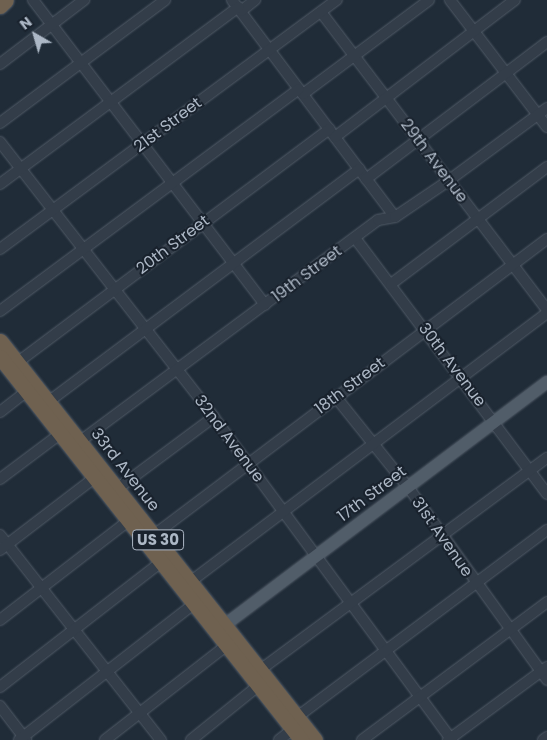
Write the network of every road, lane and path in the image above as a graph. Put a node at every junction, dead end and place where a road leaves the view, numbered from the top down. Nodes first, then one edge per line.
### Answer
1 (6, 0) edge
2 (33, 0) edge
3 (84, 0) edge
4 (165, 0) edge
5 (255, 0) edge
6 (337, 0) edge
7 (429, 0) edge
8 (450, 0) edge
9 (515, 0) edge
10 (0, 6) edge
11 (237, 6) edge
12 (321, 12) junction
13 (52, 25) junction
14 (474, 31) junction
15 (547, 42) edge
16 (269, 50) junction
17 (354, 56) junction
18 (80, 62) junction
19 (0, 64) edge
20 (506, 72) junction
21 (301, 91) junction
22 (386, 97) junction
23 (112, 102) junction
24 (547, 108) edge
25 (538, 115) junction
26 (0, 122) edge
27 (547, 127) edge
28 (332, 133) junction
29 (418, 140) junction
30 (0, 142) edge
31 (143, 144) junction
32 (547, 167) edge
33 (21, 169) junction
34 (359, 169) junction
35 (366, 179) junction
36 (172, 181) junction
37 (448, 181) junction
38 (0, 184) edge
39 (52, 210) junction
40 (394, 217) junction
41 (478, 220) junction
42 (204, 221) junction
43 (355, 238) junction
44 (547, 239) edge
45 (0, 249) edge
46 (82, 249) junction
47 (234, 261) junction
48 (512, 265) junction
49 (391, 284) junction
50 (113, 289) junction
51 (265, 305) junction
52 (0, 311) edge
53 (547, 312) edge
54 (144, 329) junction
55 (426, 330) junction
56 (0, 341) edge
57 (0, 358) edge
58 (18, 362) junction
59 (176, 369) junction
60 (460, 376) junction
61 (547, 382) edge
62 (26, 391) junction
63 (335, 396) junction
64 (48, 402) junction
65 (0, 412) edge
66 (214, 417) junction
67 (494, 422) junction
68 (60, 434) junction
69 (372, 442) junction
70 (76, 445) junction
71 (547, 458) edge
72 (248, 463) junction
73 (529, 470) junction
74 (99, 474) junction
75 (0, 479) edge
76 (408, 487) junction
77 (117, 489) junction
78 (547, 494) edge
79 (284, 511) junction
80 (128, 520) junction
81 (547, 530) edge
82 (0, 535) edge
83 (154, 535) junction
84 (441, 536) junction
85 (4, 547) edge
86 (317, 556) junction
87 (161, 562) junction
88 (190, 582) junction
89 (474, 583) junction
90 (41, 588) junction
91 (547, 602) edge
92 (352, 603) junction
93 (194, 604) junction
94 (0, 620) edge
95 (220, 628) junction
96 (73, 629) junction
97 (509, 630) junction
98 (231, 642) junction
99 (386, 648) junction
100 (260, 670) junction
101 (107, 672) junction
102 (545, 673) edge
103 (258, 686) junction
104 (0, 687) edge
105 (421, 696) junction
106 (0, 706) edge
107 (139, 712) junction
108 (297, 729) edge
109 (547, 737) edge
110 (23, 739) edge
111 (450, 739) edge
112 (105, 740) edge
113 (161, 740) edge
114 (190, 740) edge
115 (279, 740) edge
116 (315, 740) edge
117 (362, 740) edge
118 (543, 740) edge

1 - 10 highway
2 - 13 street
3 - 13 street
4 - 18 street
5 - 11 street
6 - 12 street, 21st Street
7 - 17 street
8 - 14 street
9 - 14 street, 20th Street
11 - 16 street
11 - 23 street
12 - 16 street, 21st Street
12 - 17 street, 29th Avenue
13 - 18 street
13 - 19 street
14 - 20 street
14 - 22 street, 20th Street
15 - 20 street
16 - 21 street
16 - 31 street, 21st Street
17 - 21 street
17 - 22 street, 29th Avenue
18 - 23 street
18 - 26 street
20 - 25 street
20 - 29 street
21 - 28 street
21 - 36 street
22 - 28 street, 20th Street
22 - 29 street, 29th Avenue
23 - 31 street
23 - 33 street
24 - 25 street, 19th Street
25 - 27 street
25 - 37 street, 19th Street
28 - 34 street
28 - 42 street, 20th Street
29 - 35 street
29 - 37 street, 29th Avenue
30 - 33 street, 32nd Avenue
31 - 36 street
31 - 39 street, 21st Street
32 - 41 street
33 - 38 street
33 - 39 street, 32nd Avenue
34 - 35 street
34 - 47 street
35 - 40 street
36 - 42 street
36 - 46 street
37 - 40 street, 19th Street
37 - 41 street, 29th Avenue
39 - 45 street, 21st Street
39 - 46 street, 32nd Avenue
40 - 43 street, 19th Street
41 - 48 street, 29th Avenue
41 - 49 street
42 - 47 street
42 - 50 street, 20th Street
43 - 49 street, 30th Avenue
43 - 51 street, 19th Street
44 - 48 street, 18th Street
46 - 50 street, 32nd Avenue
46 - 52 street
47 - 51 street
47 - 54 street
48 - 53 street, 29th Avenue
48 - 55 street, 18th Street
49 - 55 street, 30th Avenue
50 - 54 street, 32nd Avenue
50 - 58 street, 20th Street
51 - 59 street, 19th Street
53 - 60 street
54 - 59 street, 32nd Avenue
54 - 64 street
55 - 60 street, 30th Avenue
55 - 63 street, 18th Street
56 - 58 highway, 33rd Avenue / US 30
57 - 62 highway, 33rd Avenue / US 30
58 - 64 highway, 33rd Avenue / US 30
59 - 66 street, 32nd Avenue
59 - 70 street, 19th Street
60 - 67 street, 30th Avenue
60 - 69 street
61 - 67 main road, 17th Street
62 - 65 street
62 - 68 highway, 33rd Avenue / US 30
63 - 69 street, 31st Avenue
63 - 72 street, 18th Street
64 - 70 highway, 33rd Avenue / US 30
66 - 72 street, 32nd Avenue
66 - 77 street
67 - 73 street, 30th Avenue
67 - 76 main road, 17th Street
68 - 70 highway, 33rd Avenue / US 30
68 - 75 street
69 - 76 street, 31st Avenue
69 - 79 street
70 - 74 highway, 33rd Avenue / US 30
71 - 73 street
72 - 79 street, 32nd Avenue
72 - 83 street, 18th Street
73 - 78 street, 30th Avenue
73 - 84 street
74 - 77 highway, 33rd Avenue / US 30
74 - 80 highway, 33rd Avenue / US 30
74 - 85 street
76 - 84 street, 31st Avenue
76 - 86 main road, 17th Street
77 - 83 highway, 33rd Avenue / US 30
79 - 86 street, 32nd Avenue
79 - 88 street
80 - 87 highway, 33rd Avenue / US 30
80 - 90 street
81 - 89 street
82 - 85 street
83 - 88 highway, 33rd Avenue / US 30
84 - 89 street, 31st Avenue
84 - 92 street
85 - 90 street
86 - 92 street, 32nd Avenue
86 - 95 main road, 17th Street
87 - 93 highway, 33rd Avenue / US 30
87 - 96 street
88 - 95 highway, 33rd Avenue / US 30
89 - 97 street, 31st Avenue
89 - 99 street
90 - 94 street
90 - 96 street
91 - 97 street
92 - 99 street, 32nd Avenue
92 - 100 street
93 - 95 highway, 33rd Avenue / US 30
93 - 101 street
95 - 98 highway, 33rd Avenue / US 30
96 - 101 street
96 - 104 street
97 - 102 street, 31st Avenue
97 - 105 street
98 - 100 highway, 33rd Avenue / US 30
98 - 103 highway, 33rd Avenue / US 30
98 - 107 street
99 - 105 street, 32nd Avenue
99 - 108 street
100 - 108 highway, 33rd Avenue / US 30
101 - 107 street
101 - 110 street
102 - 111 street
103 - 108 highway, 33rd Avenue / US 30
103 - 114 street
105 - 111 street, 32nd Avenue
105 - 117 street
106 - 110 street
107 - 112 street
107 - 113 street
108 - 115 street
108 - 116 highway, 33rd Avenue / US 30
109 - 118 street

